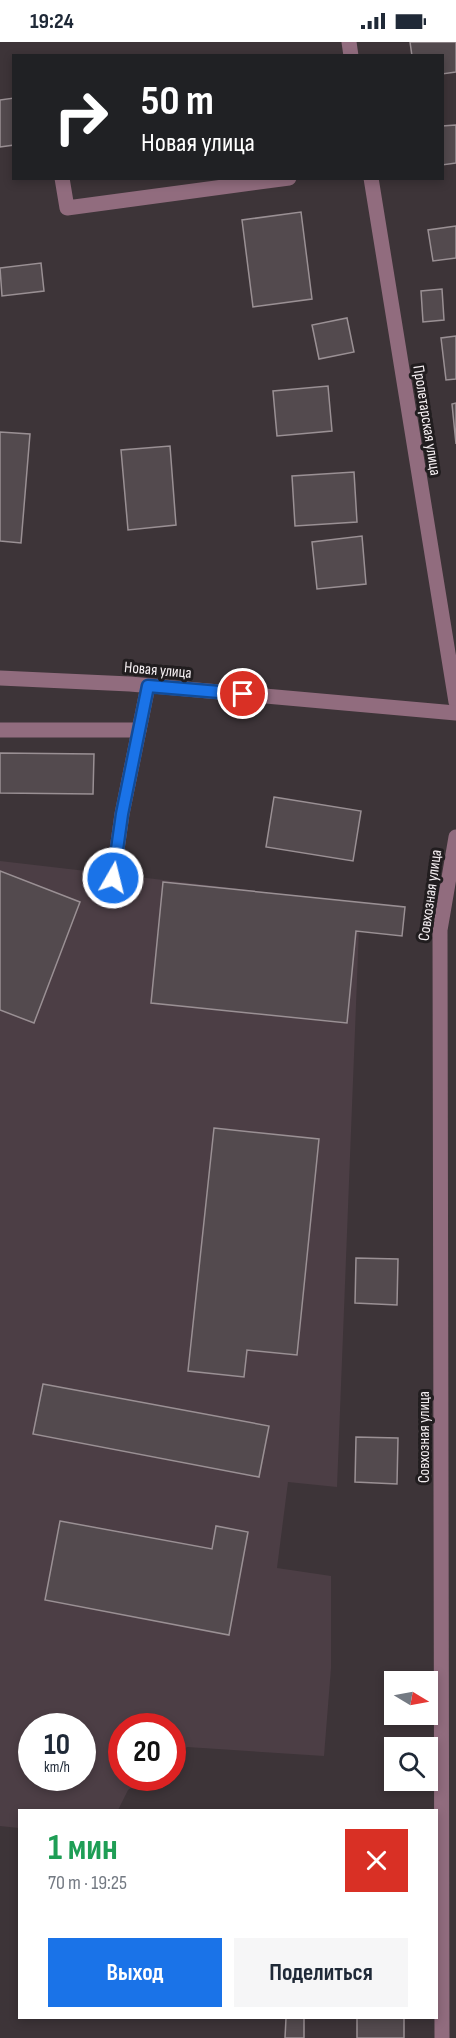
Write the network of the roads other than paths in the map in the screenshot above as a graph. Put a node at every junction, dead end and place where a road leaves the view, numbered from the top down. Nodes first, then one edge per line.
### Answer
1 (62, 180) edge
2 (275, 180) edge
3 (371, 180) edge
4 (0, 678) edge
5 (148, 686) junction
6 (456, 702) edge
7 (456, 713) edge
8 (0, 730) edge
9 (139, 730) junction
10 (456, 837) edge
11 (113, 878) dead end
12 (442, 2038) edge

1 - 2 street
3 - 6 street, Пролетарская улица
4 - 5 street, Новая улица
5 - 7 street, Новая улица
5 - 9 street
8 - 9 street
9 - 11 street
10 - 12 street, Совхозная улица

